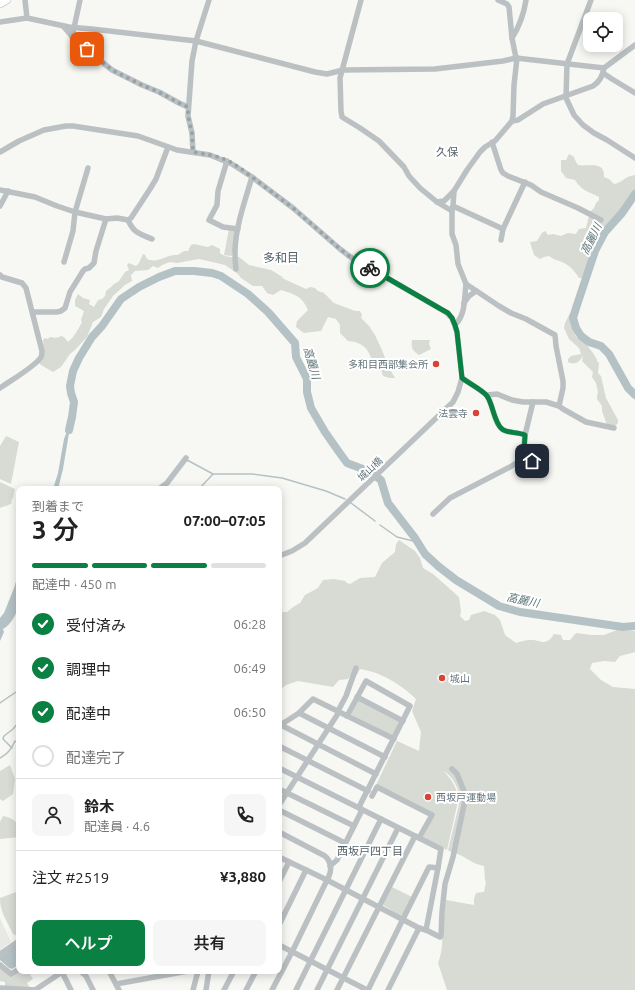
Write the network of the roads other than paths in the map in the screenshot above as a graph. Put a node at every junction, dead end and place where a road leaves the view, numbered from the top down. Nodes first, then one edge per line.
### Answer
1 (7, 0) edge
2 (25, 0) edge
3 (80, 0) edge
4 (209, 0) edge
5 (361, 0) edge
6 (498, 0) edge
7 (526, 0) edge
8 (591, 0) edge
9 (0, 4) edge
10 (27, 18) junction
11 (0, 22) edge
12 (62, 26) junction
13 (75, 27) junction
14 (72, 37) junction
15 (512, 38) junction
16 (196, 41) junction
17 (635, 45) edge
18 (517, 58) junction
19 (567, 64) junction
20 (343, 70) junction
21 (604, 70) junction
22 (635, 93) edge
23 (566, 96) junction
24 (188, 107) junction
25 (512, 122) junction
26 (492, 142) junction
27 (168, 147) junction
28 (0, 152) edge
29 (193, 152) junction
30 (635, 158) edge
31 (227, 160) junction
32 (88, 168) dead end
33 (252, 177) junction
34 (525, 182) junction
35 (0, 190) edge
36 (8, 191) junction
37 (454, 191) junction
38 (437, 202) junction
39 (0, 206) edge
40 (453, 209) junction
41 (75, 212) junction
42 (106, 219) junction
43 (128, 220) junction
44 (601, 220) dead end
45 (503, 229) junction
46 (238, 230) junction
47 (152, 238) dead end
48 (501, 240) dead end
49 (64, 262) dead end
50 (236, 269) dead end
51 (0, 275) edge
52 (466, 284) junction
53 (476, 291) junction
54 (464, 303) junction
55 (33, 312) junction
56 (455, 325) junction
57 (462, 378) junction
58 (0, 388) edge
59 (487, 395) junction
60 (533, 402) junction
61 (559, 406) junction
62 (614, 428) dead end
63 (525, 435) junction
64 (524, 455) junction
65 (186, 458) dead end
66 (535, 465) dead end
67 (163, 486) edge
68 (433, 514) dead end
69 (282, 555) edge
70 (356, 668) dead end
71 (358, 697) junction
72 (339, 711) junction
73 (299, 713) junction
74 (347, 716) junction
75 (403, 721) junction
76 (282, 724) edge
77 (282, 726) edge
78 (328, 728) junction
79 (394, 739) junction
80 (318, 744) junction
81 (282, 747) edge
82 (385, 757) junction
83 (308, 760) junction
84 (452, 769) dead end
85 (282, 770) edge
86 (376, 774) junction
87 (297, 777) junction
88 (282, 790) edge
89 (368, 791) junction
90 (287, 793) junction
91 (372, 796) dead end
92 (282, 800) edge
93 (363, 808) junction
94 (282, 812) edge
95 (382, 819) junction
96 (354, 826) junction
97 (398, 828) junction
98 (282, 834) edge
99 (417, 837) junction
100 (345, 843) junction
101 (282, 858) edge
102 (289, 862) junction
103 (330, 866) junction
104 (438, 868) junction
105 (306, 870) junction
106 (282, 876) edge
107 (326, 880) junction
108 (346, 890) junction
109 (363, 899) junction
110 (379, 907) junction
111 (282, 919) edge
112 (403, 919) junction
113 (419, 928) junction
114 (426, 930) junction
115 (16, 943) edge
116 (282, 947) edge
117 (292, 952) junction
118 (0, 954) edge
119 (310, 961) junction
120 (0, 965) edge
121 (327, 969) junction
122 (16, 971) edge
123 (282, 971) edge
124 (59, 974) edge
125 (63, 974) edge
126 (84, 974) edge
127 (111, 974) edge
128 (157, 974) edge
129 (197, 974) edge
130 (209, 974) edge
131 (232, 974) edge
132 (254, 974) edge
133 (280, 974) edge
134 (344, 978) junction
135 (116, 984) junction
136 (0, 988) edge
137 (35, 990) edge
138 (71, 990) edge
139 (93, 990) edge
140 (119, 990) edge
141 (193, 990) edge
142 (206, 990) edge
143 (224, 990) edge
144 (246, 990) edge
145 (272, 990) edge
146 (296, 990) edge
147 (317, 990) edge
148 (337, 990) edge
149 (367, 990) edge
150 (388, 990) edge

1 - 9 main road
2 - 10 street
3 - 13 street
4 - 16 street
5 - 20 street
6 - 15 street
7 - 15 street
8 - 19 street
10 - 11 street
10 - 12 street
12 - 13 street
12 - 14 street
13 - 14 street
13 - 16 street
14 - 24 street
15 - 18 street
16 - 20 street
16 - 24 street
17 - 21 street
18 - 19 street
18 - 20 street
18 - 25 street
19 - 21 street
19 - 23 street
20 - 38 street
21 - 22 street
21 - 23 street
23 - 25 street
23 - 30 street
24 - 29 street
25 - 26 street
26 - 34 street
26 - 37 street
27 - 28 street
27 - 29 street
27 - 43 street
29 - 31 street
31 - 33 street
31 - 46 street
32 - 41 street
33 - 46 street
33 - 56 street
34 - 44 street
34 - 45 street
35 - 36 street
36 - 39 street
36 - 41 street
37 - 38 street
37 - 40 street
38 - 40 street
40 - 45 street
40 - 52 street
41 - 42 street
41 - 49 street
42 - 43 street
42 - 55 street
43 - 47 street
45 - 48 street
46 - 50 street
51 - 55 street
52 - 53 street
52 - 54 street
53 - 54 street
53 - 61 street
54 - 56 street
55 - 58 street
56 - 57 street
57 - 59 street
57 - 69 street, 城山橋
59 - 60 street
59 - 63 street
60 - 61 street
60 - 63 street
61 - 62 street
63 - 64 street
64 - 66 street
64 - 68 street
65 - 67 street
70 - 72 street
71 - 74 street
71 - 75 street
71 - 75 street
72 - 73 street
72 - 74 street
72 - 78 street
73 - 76 street
73 - 78 street
74 - 79 street
75 - 79 street
77 - 80 street
78 - 80 street
78 - 82 street
79 - 82 street
80 - 83 street
80 - 86 street
81 - 83 street
82 - 86 street
83 - 87 street
83 - 89 street
84 - 114 street
85 - 87 street
86 - 89 street
87 - 90 street
87 - 93 street
88 - 90 street
89 - 93 street
90 - 92 street
90 - 96 street
91 - 99 street
93 - 95 street
93 - 96 street
94 - 100 street
95 - 97 street
95 - 108 street
96 - 100 street
97 - 99 street
97 - 109 street
98 - 103 street
99 - 104 street
99 - 110 street
100 - 103 street
101 - 102 street
102 - 105 street
102 - 106 street
103 - 107 street
104 - 112 street
104 - 114 street
105 - 107 street
105 - 111 street
107 - 108 street
107 - 117 street
108 - 109 street
108 - 119 street
109 - 110 street
109 - 121 street
110 - 112 street
110 - 134 street
112 - 113 street
112 - 149 street
113 - 114 street
113 - 150 street
115 - 118 street
116 - 117 street
117 - 119 street
117 - 123 street
119 - 121 street
119 - 146 street
120 - 122 street
121 - 134 street
121 - 147 street
124 - 137 street
125 - 138 street
126 - 139 street
127 - 135 street
128 - 135 street
129 - 141 street
130 - 142 street
131 - 143 street
132 - 144 street
133 - 145 street
134 - 148 street
134 - 149 street
135 - 140 street
136 - 137 street

